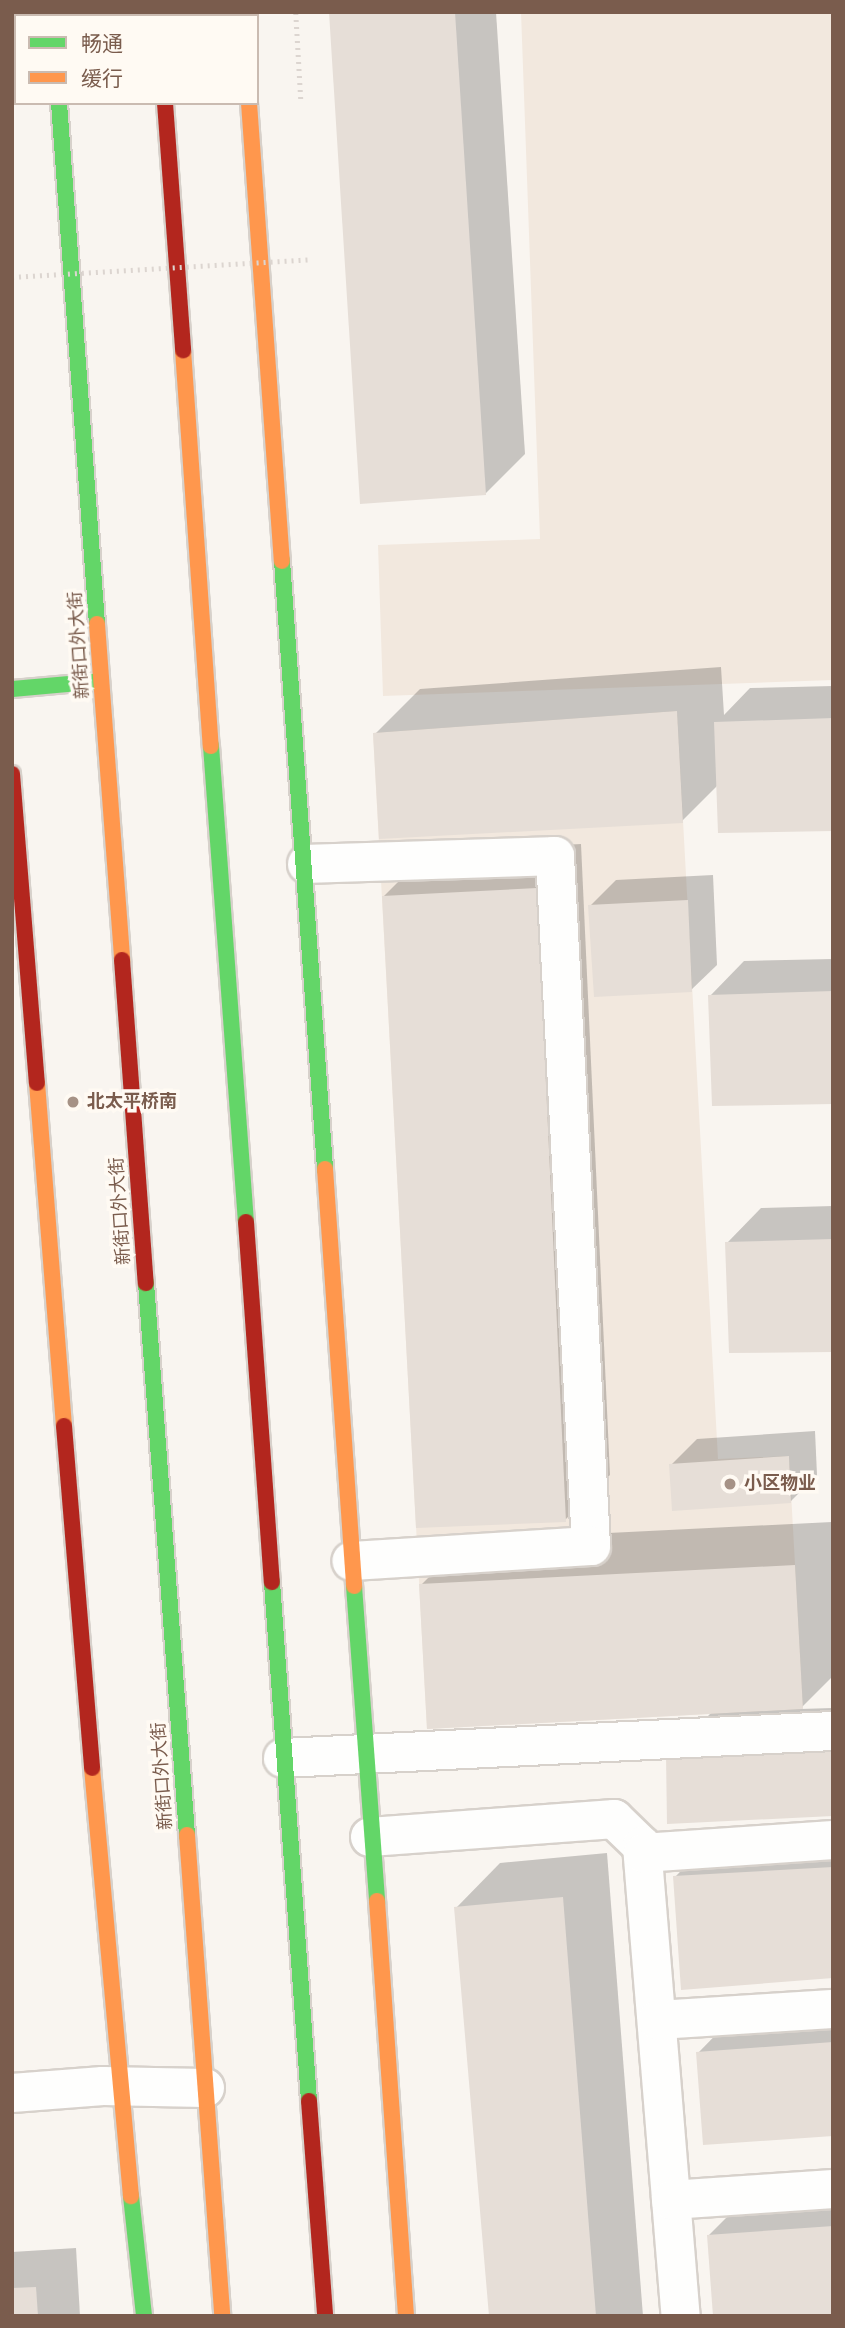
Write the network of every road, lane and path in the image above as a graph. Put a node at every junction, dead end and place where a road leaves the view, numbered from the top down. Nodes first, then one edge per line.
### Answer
1 (59, 105) edge
2 (165, 105) edge
3 (250, 105) edge
4 (311, 259) dead end
5 (12, 276) edge
6 (101, 681) junction
7 (12, 689) edge
8 (12, 774) edge
9 (307, 864) junction
10 (351, 1561) junction
11 (833, 1731) edge
12 (365, 1755) junction
13 (283, 1758) junction
14 (370, 1837) junction
15 (833, 1840) edge
16 (643, 1853) junction
17 (833, 2009) edge
18 (657, 2020) junction
19 (120, 2085) junction
20 (205, 2088) junction
21 (12, 2093) edge
22 (833, 2189) edge
23 (671, 2200) junction
24 (144, 2316) edge
25 (222, 2316) edge
26 (325, 2316) edge
27 (405, 2316) edge
28 (681, 2316) edge

1 - 6 main road, 新街口外大街
2 - 13 main road
3 - 9 main road
4 - 5 path, bridge
6 - 7 main road
6 - 20 main road, 新街口外大街
8 - 19 main road
9 - 10 main road
9 - 10 street
10 - 12 main road
11 - 12 street
12 - 13 street
12 - 14 main road
13 - 26 main road
14 - 16 street
14 - 27 main road
15 - 16 street
16 - 18 street
17 - 18 street
18 - 23 street
19 - 20 street
19 - 21 street
19 - 24 main road
20 - 25 main road, 新街口外大街
22 - 23 street
23 - 28 street

